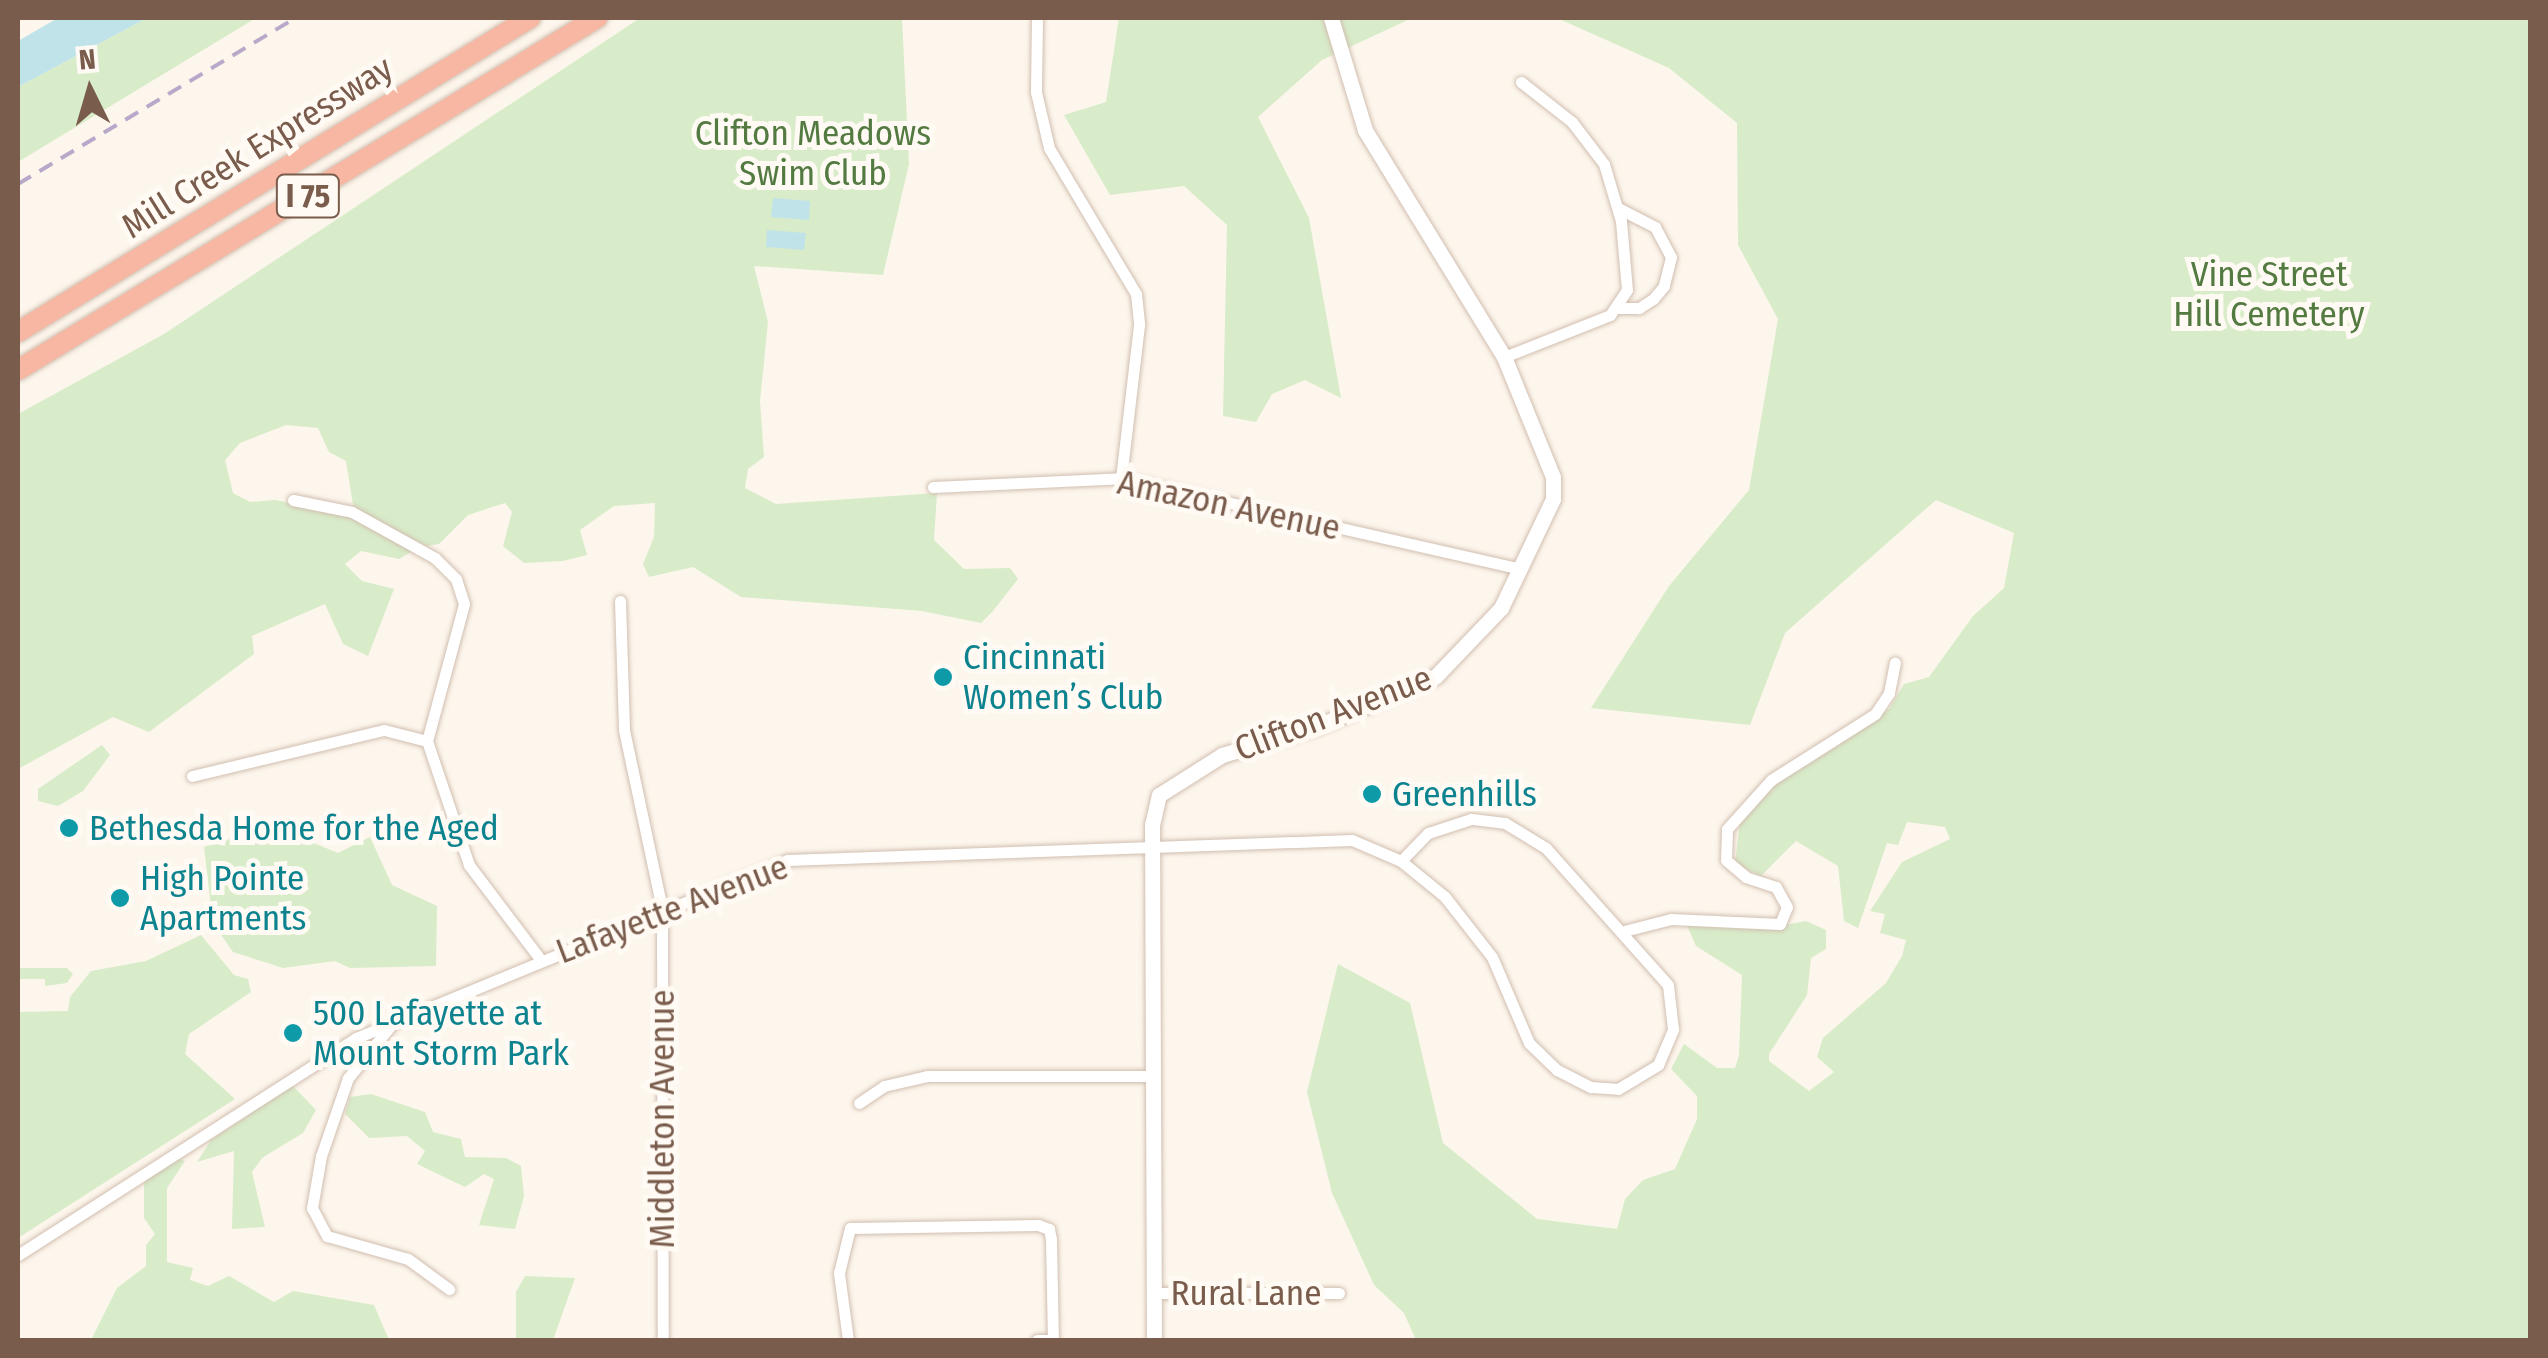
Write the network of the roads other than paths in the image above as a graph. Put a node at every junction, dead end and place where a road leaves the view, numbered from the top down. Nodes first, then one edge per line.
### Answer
1 (530, 18) edge
2 (597, 18) edge
3 (1037, 18) edge
4 (1331, 18) edge
5 (1522, 82) dead end
6 (1618, 208) junction
7 (1619, 308) junction
8 (18, 332) edge
9 (1504, 357) junction
10 (18, 370) edge
11 (1121, 478) junction
12 (933, 487) dead end
13 (294, 500) dead end
14 (1521, 569) junction
15 (620, 602) dead end
16 (1895, 663) dead end
17 (427, 741) junction
18 (192, 776) dead end
19 (1152, 842) junction
20 (1401, 860) junction
21 (662, 909) junction
22 (1624, 931) junction
23 (540, 960) junction
24 (396, 1018) junction
25 (1152, 1076) junction
26 (859, 1103) dead end
27 (18, 1254) edge
28 (449, 1289) dead end
29 (1152, 1293) junction
30 (1340, 1293) dead end
31 (663, 1340) edge
32 (848, 1340) edge
33 (1037, 1340) edge
34 (1053, 1340) edge
35 (1069, 1340) edge
36 (1154, 1340) edge

1 - 8 highway, Mill Creek Expressway / I 75
2 - 10 highway, Mill Creek Expressway / I 75
3 - 11 street
4 - 9 main road, Clifton Avenue
5 - 6 street
6 - 7 street
6 - 7 street
7 - 9 street
9 - 14 main road, Clifton Avenue
11 - 12 street, Amazon Avenue
11 - 14 street, Amazon Avenue
13 - 17 street
14 - 19 main road, Clifton Avenue
15 - 21 street, Middleton Avenue
16 - 22 street
17 - 18 street
17 - 23 street
19 - 20 street, Lafayette Avenue
19 - 21 street, Lafayette Avenue
19 - 25 main road, Clifton Avenue
20 - 22 street
20 - 22 street
21 - 23 street, Lafayette Avenue
21 - 31 street, Middleton Avenue
23 - 24 street, Lafayette Avenue
24 - 27 street, Lafayette Avenue
24 - 28 street
25 - 26 street
25 - 29 main road, Clifton Avenue
29 - 30 street, Rural Lane
29 - 36 main road, Clifton Avenue
32 - 34 street
33 - 34 street
34 - 35 street

